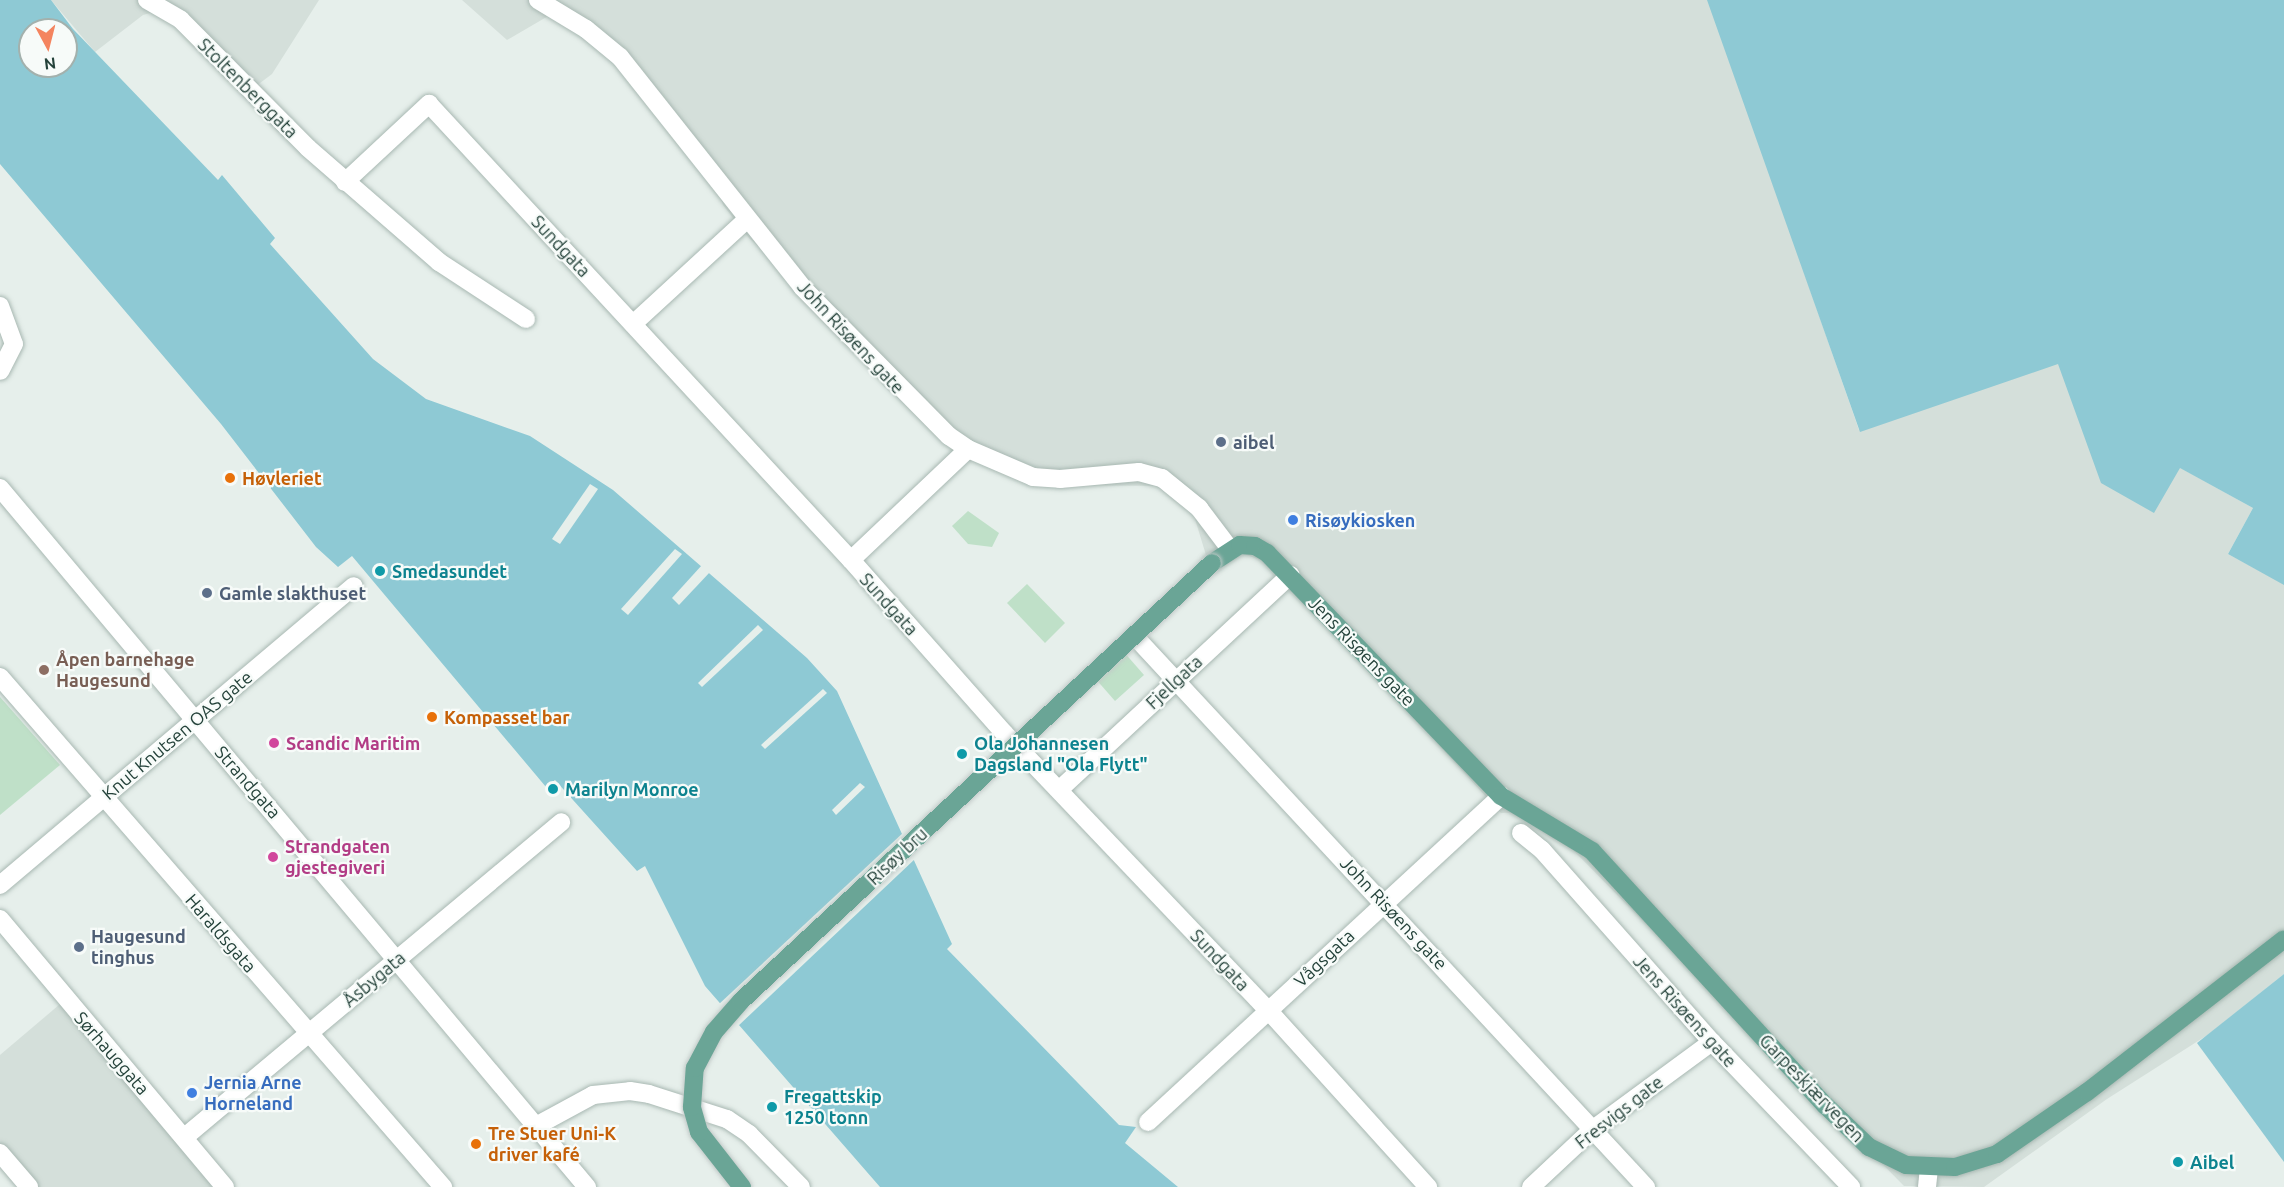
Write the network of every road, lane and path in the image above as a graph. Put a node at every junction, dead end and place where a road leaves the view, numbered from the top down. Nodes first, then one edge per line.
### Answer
1 (147, 0) edge
2 (538, 0) edge
3 (345, 182) junction
4 (746, 220) junction
5 (0, 306) edge
6 (526, 319) dead end
7 (633, 324) junction
8 (0, 370) edge
9 (968, 449) junction
10 (0, 488) edge
11 (1230, 549) junction
12 (851, 560) junction
13 (1290, 575) junction
14 (354, 586) dead end
15 (1140, 642) dead end
16 (0, 677) edge
17 (1177, 679) junction
18 (195, 721) junction
19 (1059, 790) junction
20 (1501, 796) junction
21 (103, 797) junction
22 (561, 822) dead end
23 (1521, 833) dead end
24 (0, 885) edge
25 (1385, 902) junction
26 (0, 919) edge
27 (2284, 939) edge
28 (396, 961) junction
29 (1268, 1010) junction
30 (309, 1034) junction
31 (1712, 1042) junction
32 (1148, 1122) dead end
33 (536, 1126) junction
34 (1592, 1130) junction
35 (186, 1136) junction
36 (0, 1153) edge
37 (1929, 1168) junction
38 (29, 1187) edge
39 (225, 1187) edge
40 (443, 1187) edge
41 (586, 1187) edge
42 (742, 1187) edge
43 (801, 1187) edge
44 (1428, 1187) edge
45 (1531, 1187) edge
46 (1646, 1187) edge
47 (1851, 1187) edge
48 (1927, 1187) edge

1 - 3 street, Stoltenberggata
2 - 4 street, John Risøens gate
3 - 6 street, Stoltenberggata
3 - 7 street, Sundgata
4 - 7 street
4 - 9 street, John Risøens gate
5 - 8 street
7 - 12 street, Sundgata
9 - 11 street, John Risøens gate
9 - 12 street
10 - 18 street, Strandgata
11 - 13 main road, Jens Risøens gate
11 - 42 main road, Risøy bru, bridge
12 - 19 street, Sundgata
13 - 17 street, Fjellgata
13 - 20 main road, Jens Risøens gate
14 - 18 street, Knut Knutsen OAS gate
15 - 17 street, John Risøens gate
16 - 21 street, Haraldsgata
17 - 19 street, Fjellgata
17 - 25 street, John Risøens gate
18 - 21 street, Knut Knutsen OAS gate
18 - 28 street, Strandgata
19 - 29 street, Sundgata
20 - 25 street, Vågsgata
20 - 37 main road, Garpeskjærvegen
21 - 24 street, Knut Knutsen OAS gate
21 - 30 street, Haraldsgata
22 - 28 street, Åsbygata
23 - 31 street, Jens Risøens gate
25 - 29 street, Vågsgata
25 - 34 street, John Risøens gate
26 - 35 street, Sørhauggata
27 - 37 main road, Garpeskjærvegen
28 - 30 street, Åsbygata
28 - 33 street, Strandgata
29 - 32 street, Vågsgata
29 - 44 street, Sundgata
30 - 35 street, Åsbygata
30 - 40 street, Haraldsgata
31 - 34 street, Fresvigs gate
31 - 47 street, Jens Risøens gate
33 - 41 street, Strandgata
33 - 43 street
34 - 45 street, Fresvigs gate
34 - 46 street, John Risøens gate
35 - 39 street, Sørhauggata
36 - 38 street
37 - 48 street

